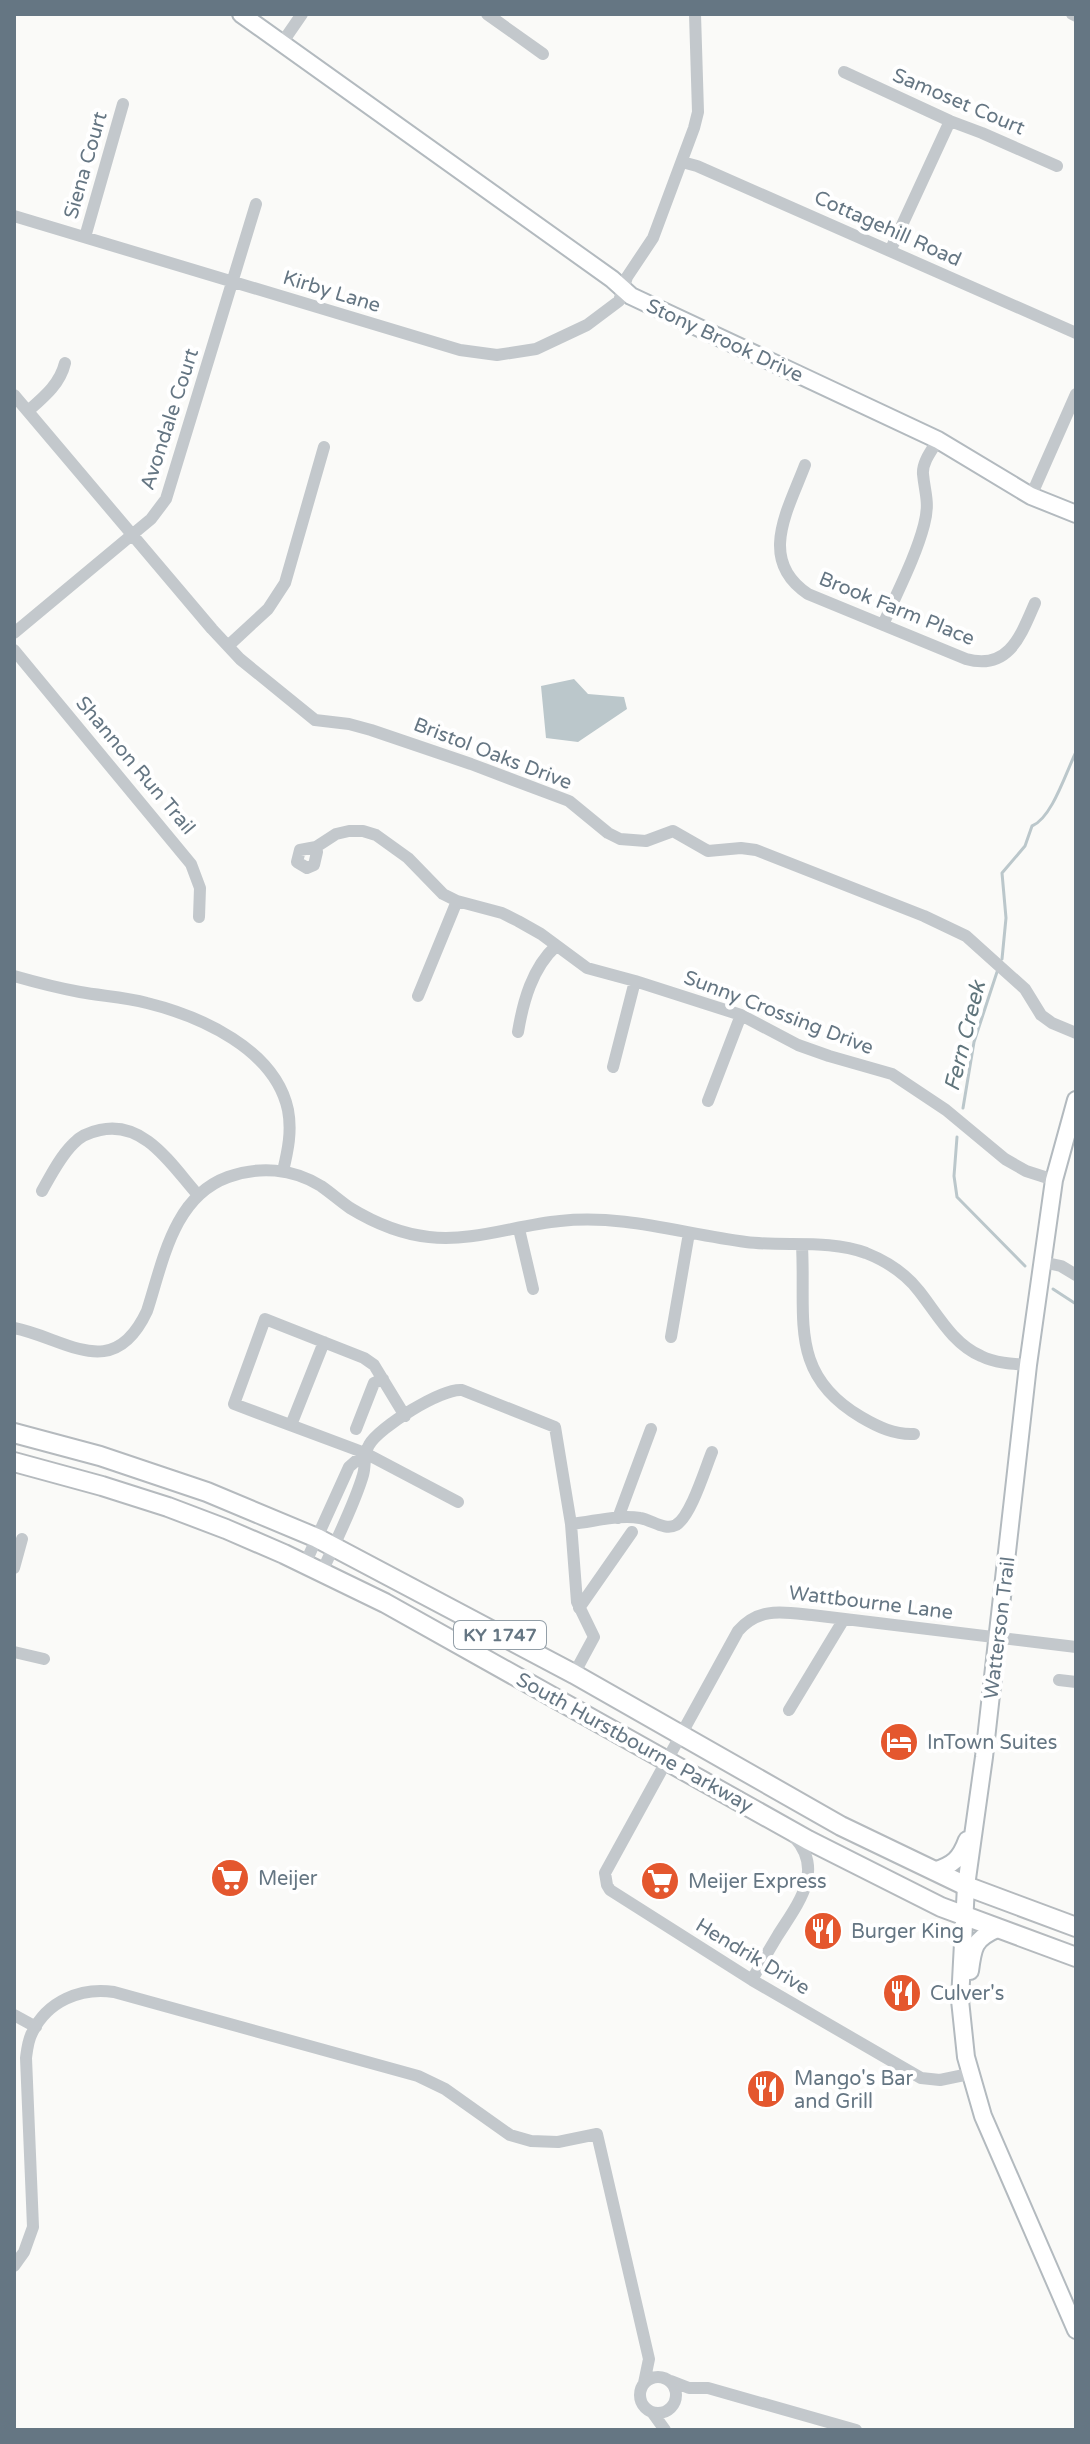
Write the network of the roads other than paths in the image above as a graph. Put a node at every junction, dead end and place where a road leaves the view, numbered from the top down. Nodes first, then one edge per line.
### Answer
1 (241, 14) edge
2 (302, 14) edge
3 (487, 14) edge
4 (695, 14) edge
5 (282, 43) junction
6 (543, 54) dead end
7 (844, 72) dead end
8 (123, 104) dead end
9 (950, 121) junction
10 (682, 162) junction
11 (1057, 166) dead end
12 (256, 204) dead end
13 (14, 216) edge
14 (85, 237) junction
15 (890, 251) junction
16 (233, 282) junction
17 (623, 289) junction
18 (1076, 333) edge
19 (65, 363) dead end
20 (1076, 394) edge
21 (14, 395) edge
22 (28, 411) junction
23 (938, 440) junction
24 (324, 447) dead end
25 (805, 465) dead end
26 (1031, 496) junction
27 (1076, 514) edge
28 (132, 535) junction
29 (1035, 603) dead end
30 (883, 625) junction
31 (14, 633) edge
32 (228, 646) junction
33 (14, 650) edge
34 (316, 847) dead end
35 (457, 901) junction
36 (199, 917) dead end
37 (556, 946) junction
38 (15, 979) edge
39 (635, 981) junction
40 (418, 996) dead end
41 (741, 1015) junction
42 (518, 1032) dead end
43 (1076, 1033) edge
44 (613, 1067) dead end
45 (1076, 1100) edge
46 (708, 1101) dead end
47 (283, 1171) junction
48 (1054, 1180) junction
49 (42, 1191) dead end
50 (198, 1195) junction
51 (519, 1229) junction
52 (689, 1233) junction
53 (802, 1246) junction
54 (1042, 1262) junction
55 (1076, 1275) edge
56 (533, 1289) dead end
57 (14, 1328) edge
58 (671, 1337) dead end
59 (324, 1342) junction
60 (1028, 1365) junction
61 (383, 1379) junction
62 (405, 1416) junction
63 (291, 1425) junction
64 (356, 1429) dead end
65 (651, 1429) dead end
66 (14, 1433) edge
67 (914, 1434) dead end
68 (712, 1452) dead end
69 (365, 1453) junction
70 (14, 1462) edge
71 (458, 1502) dead end
72 (618, 1518) junction
73 (571, 1524) junction
74 (632, 1532) dead end
75 (22, 1539) dead end
76 (325, 1542) junction
77 (14, 1568) edge
78 (313, 1568) junction
79 (579, 1608) junction
80 (844, 1619) junction
81 (998, 1637) junction
82 (1076, 1647) edge
83 (14, 1652) edge
84 (44, 1659) dead end
85 (574, 1674) junction
86 (1059, 1680) dead end
87 (1076, 1682) edge
88 (789, 1710) dead end
89 (682, 1736) junction
90 (668, 1761) junction
91 (974, 1820) junction
92 (784, 1827) junction
93 (934, 1871) junction
94 (966, 1886) junction
95 (964, 1917) junction
96 (1076, 1927) edge
97 (997, 1929) junction
98 (1076, 1957) edge
99 (752, 1980) junction
100 (960, 1990) junction
101 (14, 2015) edge
102 (36, 2027) junction
103 (969, 2074) junction
104 (29, 2154) junction
105 (14, 2155) edge
106 (14, 2266) edge
107 (1076, 2330) edge
108 (649, 2359) junction
109 (668, 2380) junction
110 (644, 2383) junction
111 (689, 2388) junction
112 (676, 2398) junction
113 (652, 2412) junction
114 (665, 2430) edge
115 (856, 2430) edge

1 - 5 main road, Stony Brook Drive
2 - 5 street
3 - 6 street
4 - 10 street, Kirby Lane
5 - 17 main road, Stony Brook Drive
7 - 9 street, Samoset Court
8 - 14 street, Siena Court
9 - 11 street, Samoset Court
9 - 15 street
10 - 15 street, Cottagehill Road
10 - 17 street, Kirby Lane
12 - 16 street, Avondale Court
13 - 14 street, Kirby Lane
14 - 16 street, Kirby Lane
15 - 18 street, Cottagehill Road
16 - 17 street, Kirby Lane
16 - 28 street, Avondale Court
17 - 23 main road, Stony Brook Drive
19 - 22 street
20 - 26 street
21 - 22 street, Bristol Oaks Drive
22 - 28 street, Bristol Oaks Drive
23 - 26 main road, Stony Brook Drive
23 - 30 street
24 - 32 street
25 - 30 street, Brook Farm Place
26 - 27 main road, Stony Brook Drive
28 - 31 street, Avondale Court
28 - 32 street, Bristol Oaks Drive
29 - 30 street, Brook Farm Place
32 - 43 street, Bristol Oaks Drive
33 - 36 street, Shannon Run Trail
34 - 35 street, Sunny Crossing Drive
35 - 37 street, Sunny Crossing Drive
35 - 40 street
37 - 39 street, Sunny Crossing Drive
37 - 42 street
38 - 47 street
39 - 41 street, Sunny Crossing Drive
39 - 44 street
41 - 46 street
41 - 48 street, Sunny Crossing Drive
45 - 48 main road, Watterson Trail
47 - 50 street
47 - 51 street
48 - 54 main road, Watterson Trail
49 - 50 street
50 - 57 street
51 - 52 street
51 - 56 street
52 - 53 street
52 - 58 street
53 - 60 street
53 - 67 street
54 - 55 street
54 - 60 main road, Watterson Trail
59 - 61 street
59 - 63 street
59 - 63 street
60 - 81 main road, Watterson Trail
61 - 62 street
61 - 64 street
62 - 69 street
62 - 73 street
63 - 69 street
65 - 72 street
66 - 76 main road, South Hurstbourne Parkway / KY 1747
68 - 72 street
69 - 71 street
69 - 76 street
70 - 78 main road, South Hurstbourne Parkway / KY 1747
72 - 73 street
73 - 79 street
74 - 79 street
75 - 77 street
76 - 78 street
76 - 78 street
76 - 85 main road, South Hurstbourne Parkway / KY 1747
78 - 90 main road, South Hurstbourne Parkway / KY 1747
79 - 85 street
80 - 81 street, Wattbourne Lane
80 - 88 street
80 - 89 street, Wattbourne Lane
81 - 82 street, Wattbourne Lane
81 - 91 main road, Watterson Trail
83 - 84 street
85 - 89 main road, South Hurstbourne Parkway / KY 1747
86 - 87 street
89 - 90 street, Wattbourne Lane
89 - 93 main road, South Hurstbourne Parkway / KY 1747
90 - 92 main road, South Hurstbourne Parkway / KY 1747
90 - 99 street, Hendrik Drive
91 - 93 main road
91 - 94 main road, Watterson Trail
92 - 95 main road, South Hurstbourne Parkway / KY 1747
92 - 99 street
93 - 94 main road, South Hurstbourne Parkway / KY 1747
94 - 95 main road, Watterson Trail
94 - 96 main road, South Hurstbourne Parkway / KY 1747
95 - 97 main road, South Hurstbourne Parkway / KY 1747
95 - 100 main road, Watterson Trail
97 - 98 main road, South Hurstbourne Parkway / KY 1747
97 - 100 main road
99 - 103 street, Hendrik Drive
100 - 103 main road, Watterson Trail
101 - 102 street
102 - 104 street
102 - 108 street
103 - 107 main road, Watterson Trail
104 - 105 street
104 - 106 street
108 - 109 street
108 - 110 street
109 - 110 street
109 - 111 street
109 - 112 street
110 - 113 street
111 - 112 street
111 - 115 street
112 - 113 street
113 - 114 street

